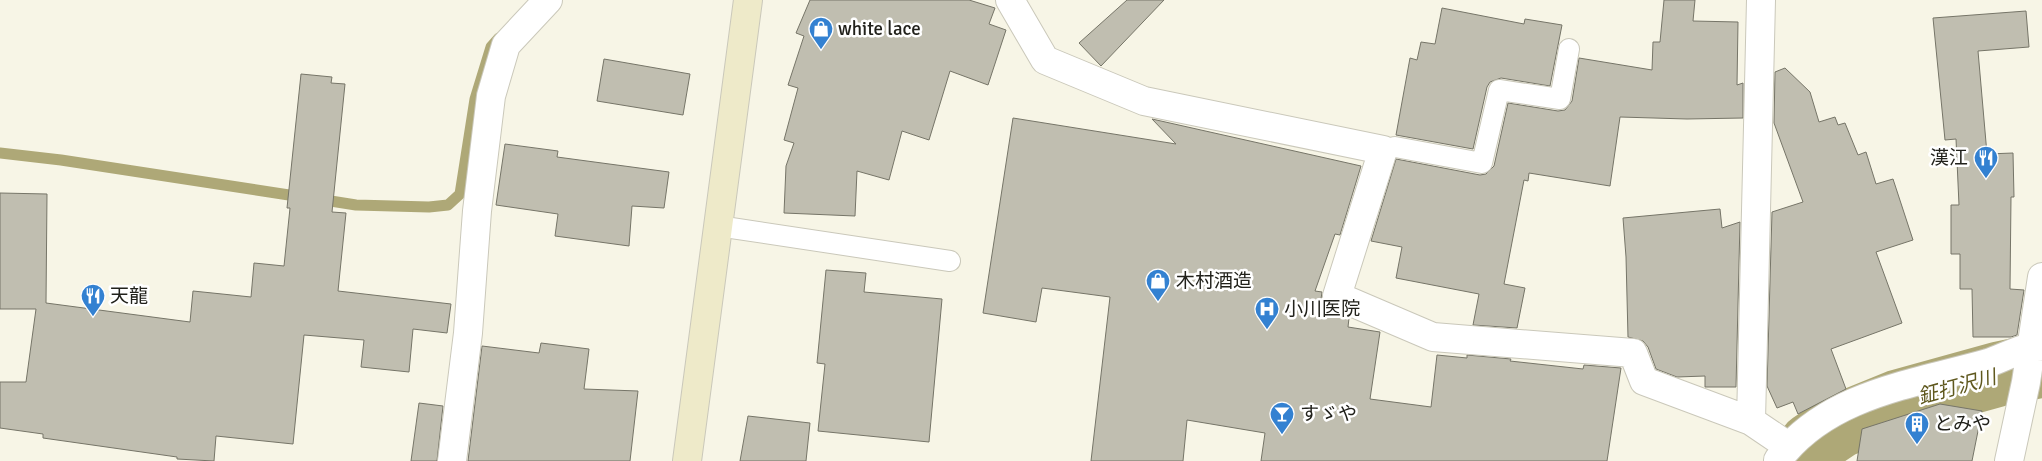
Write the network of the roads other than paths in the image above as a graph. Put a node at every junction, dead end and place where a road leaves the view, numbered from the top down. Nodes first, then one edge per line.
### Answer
1 (548, 0) edge
2 (748, 0) edge
3 (1010, 0) edge
4 (1761, 0) edge
5 (1568, 49) dead end
6 (1382, 150) junction
7 (718, 226) junction
8 (950, 261) dead end
9 (2042, 277) edge
10 (2037, 346) edge
11 (1751, 421) junction
12 (1783, 453) edge
13 (452, 461) edge
14 (687, 461) edge
15 (2009, 461) edge

1 - 13 street
2 - 7 street
3 - 6 street
4 - 11 street
5 - 6 lane
6 - 11 street
7 - 8 lane
7 - 14 street
9 - 10 street
10 - 12 street
10 - 15 street
11 - 12 street

